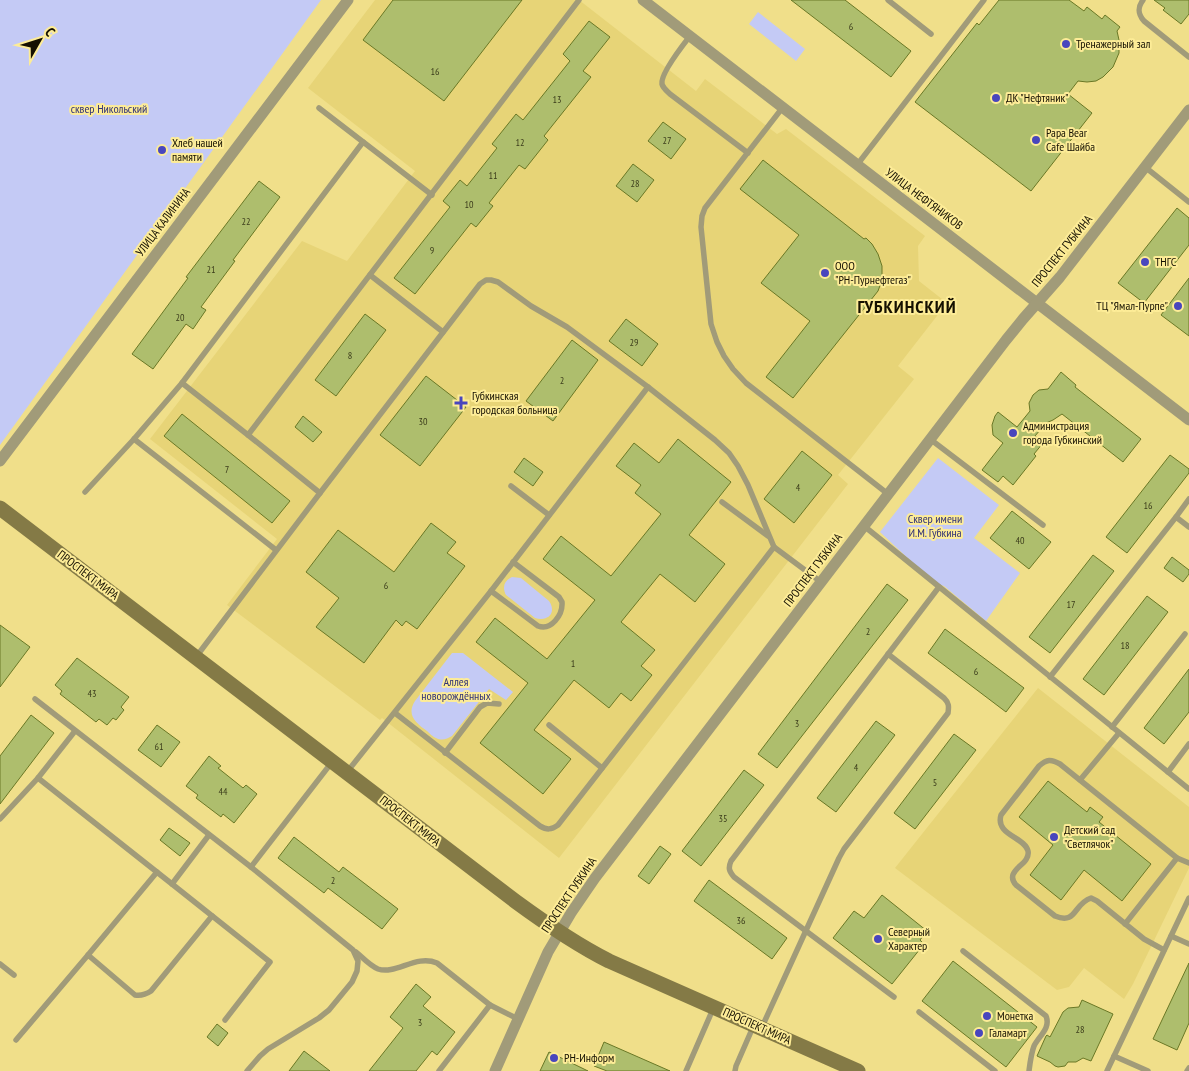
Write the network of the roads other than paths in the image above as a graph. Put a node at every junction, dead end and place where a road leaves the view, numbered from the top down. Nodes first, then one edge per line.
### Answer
1 (348, 0) edge
2 (580, 0) edge
3 (643, 0) edge
4 (888, 0) edge
5 (984, 0) edge
6 (1143, 0) edge
7 (931, 34) dead end
8 (690, 36) junction
9 (1189, 57) edge
10 (782, 107) junction
11 (319, 108) dead end
12 (1189, 110) edge
13 (363, 142) junction
14 (748, 153) junction
15 (857, 165) junction
16 (1145, 167) junction
17 (432, 195) junction
18 (1188, 199) edge
19 (370, 275) junction
20 (1036, 303) junction
21 (444, 332) junction
22 (182, 383) junction
23 (648, 388) junction
24 (1189, 420) edge
25 (248, 435) junction
26 (134, 439) junction
27 (930, 439) junction
28 (0, 461) edge
29 (511, 486) dead end
30 (85, 492) dead end
31 (320, 493) junction
32 (888, 494) junction
33 (1189, 499) edge
34 (722, 502) dead end
35 (0, 508) edge
36 (549, 515) junction
37 (1176, 517) junction
38 (1043, 525) dead end
39 (864, 526) junction
40 (1189, 527) edge
41 (770, 537) junction
42 (774, 547) junction
43 (276, 550) junction
44 (513, 562) junction
45 (821, 582) junction
46 (939, 587) junction
47 (490, 591) junction
48 (1185, 634) dead end
49 (888, 654) junction
50 (196, 656) junction
51 (1050, 677) junction
52 (35, 699) dead end
53 (499, 704) dead end
54 (395, 713) junction
55 (549, 725) dead end
56 (1112, 727) junction
57 (75, 731) junction
58 (1119, 733) junction
59 (1189, 744) edge
60 (445, 753) junction
61 (333, 762) junction
62 (602, 768) junction
63 (347, 772) junction
64 (1168, 772) junction
65 (38, 778) junction
66 (1080, 780) junction
67 (1189, 789) edge
68 (0, 819) edge
69 (210, 835) junction
70 (1177, 858) junction
71 (1189, 863) edge
72 (251, 867) junction
73 (157, 872) junction
74 (172, 884) junction
75 (1189, 898) edge
76 (212, 916) junction
77 (1125, 924) junction
78 (805, 930) junction
79 (559, 932) junction
80 (1171, 936) junction
81 (1189, 944) edge
82 (353, 950) junction
83 (1164, 950) junction
84 (963, 951) dead end
85 (88, 955) junction
86 (0, 964) edge
87 (14, 975) dead end
88 (894, 997) dead end
89 (490, 1005) junction
90 (714, 1007) junction
91 (919, 1012) dead end
92 (518, 1019) junction
93 (226, 1020) dead end
94 (758, 1026) junction
95 (16, 1040) dead end
96 (1114, 1056) junction
97 (1189, 1068) edge
98 (247, 1071) edge
99 (439, 1071) edge
100 (495, 1071) edge
101 (686, 1071) edge
102 (735, 1071) edge
103 (858, 1071) edge
104 (996, 1071) edge
105 (1028, 1071) edge
106 (1107, 1071) edge
107 (1148, 1071) edge
108 (1187, 1071) edge

1 - 28 street, УЛИЦА КАЛИНИНА
2 - 17 lane
3 - 8 street, УЛИЦА НЕФТЯНИКОВ
4 - 7 lane
5 - 15 lane
6 - 9 lane
8 - 10 street, УЛИЦА НЕФТЯНИКОВ
8 - 14 lane
10 - 14 lane
10 - 15 street, УЛИЦА НЕФТЯНИКОВ
11 - 13 lane
12 - 16 street, ПРОСПЕКТ ГУБКИНА
13 - 17 lane
13 - 22 lane
14 - 32 lane
15 - 20 street, УЛИЦА НЕФТЯНИКОВ
16 - 18 lane
16 - 20 street, ПРОСПЕКТ ГУБКИНА
17 - 19 lane
19 - 21 lane
19 - 25 lane
20 - 24 street, УЛИЦА НЕФТЯНИКОВ
20 - 27 street, ПРОСПЕКТ ГУБКИНА
21 - 23 lane
21 - 31 lane
22 - 25 lane
22 - 26 lane
23 - 36 lane
23 - 41 lane
25 - 31 lane
26 - 30 lane
26 - 43 lane
27 - 32 street, ПРОСПЕКТ ГУБКИНА
27 - 38 lane
29 - 36 lane
31 - 43 lane
32 - 39 street, ПРОСПЕКТ ГУБКИНА
33 - 37 lane
34 - 41 lane
35 - 50 main road, ПРОСПЕКТ МИРА
36 - 44 lane
37 - 40 lane
37 - 51 lane
39 - 45 street, ПРОСПЕКТ ГУБКИНА
39 - 46 lane
41 - 42 lane
42 - 45 lane
42 - 62 lane
43 - 50 lane
44 - 47 lane
44 - 47 lane
45 - 79 street, ПРОСПЕКТ ГУБКИНА
46 - 49 lane
46 - 51 lane
47 - 54 lane
48 - 56 lane
49 - 78 lane
49 - 78 lane
50 - 61 main road, ПРОСПЕКТ МИРА
51 - 56 lane
52 - 57 lane
53 - 60 lane
54 - 60 lane
54 - 63 lane
55 - 62 lane
56 - 58 lane
57 - 65 lane
57 - 69 lane
58 - 64 lane
58 - 66 lane
59 - 64 lane
60 - 62 lane
61 - 63 main road, ПРОСПЕКТ МИРА
61 - 72 lane
63 - 79 main road, ПРОСПЕКТ МИРА
64 - 67 lane
65 - 68 lane
65 - 73 lane
66 - 70 lane
66 - 77 lane
69 - 72 lane
69 - 74 lane
70 - 71 lane
70 - 77 lane
72 - 82 lane
73 - 74 lane
73 - 85 lane
74 - 76 lane
75 - 80 lane
76 - 85 lane
76 - 93 lane
77 - 83 lane
78 - 88 lane
78 - 94 lane
79 - 90 main road, ПРОСПЕКТ МИРА
79 - 92 street, ПРОСПЕКТ ГУБКИНА
80 - 81 lane
80 - 83 lane
82 - 89 lane
82 - 98 lane
83 - 96 lane
84 - 105 lane
85 - 95 lane
86 - 87 lane
89 - 92 lane
89 - 99 lane
90 - 94 main road, ПРОСПЕКТ МИРА
90 - 101 lane
91 - 104 lane
92 - 100 street, ПРОСПЕКТ ГУБКИНА
94 - 102 lane
94 - 103 main road, ПРОСПЕКТ МИРА
96 - 106 lane
96 - 107 lane
97 - 108 lane

